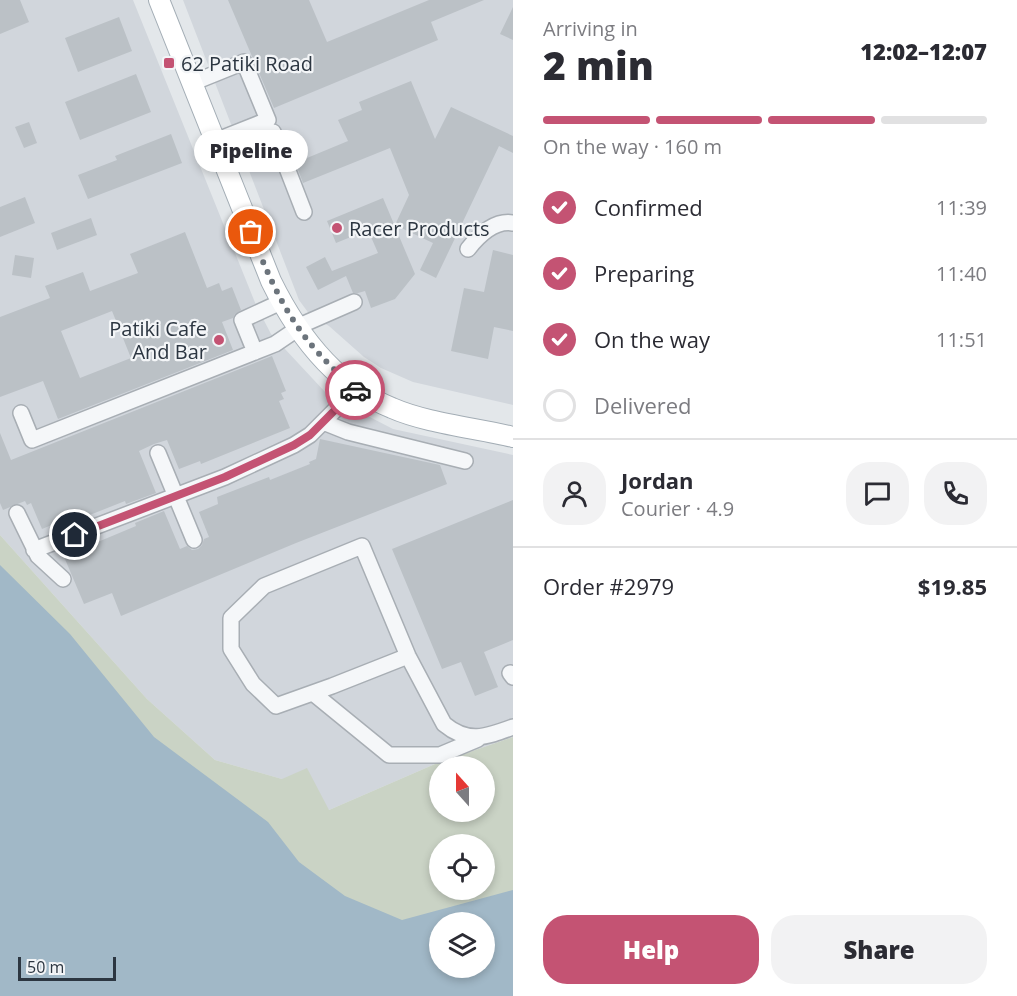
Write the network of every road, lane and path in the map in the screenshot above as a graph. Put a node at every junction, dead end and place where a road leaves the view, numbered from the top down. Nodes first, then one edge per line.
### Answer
1 (159, 0) edge
2 (192, 83) junction
3 (217, 147) junction
4 (303, 212) dead end
5 (513, 223) edge
6 (468, 249) dead end
7 (281, 302) junction
8 (354, 302) dead end
9 (298, 330) junction
10 (255, 352) junction
11 (357, 389) junction
12 (21, 413) dead end
13 (323, 423) junction
14 (513, 437) edge
15 (158, 453) dead end
16 (465, 461) dead end
17 (176, 496) junction
18 (17, 513) dead end
19 (194, 540) dead end
20 (34, 550) junction
21 (63, 579) dead end
22 (408, 656) junction
23 (313, 693) junction
24 (513, 727) edge
25 (484, 737) junction

1 - 2 main road
2 - 3 main road
2 - 3 lane
3 - 4 lane
3 - 7 main road
5 - 6 lane
7 - 9 main road
7 - 10 lane
8 - 9 lane
9 - 10 lane
9 - 11 main road
10 - 12 lane
11 - 13 lane
11 - 14 main road
13 - 16 lane
13 - 17 lane
15 - 17 lane
17 - 19 lane
17 - 20 lane
18 - 20 lane
20 - 21 lane
22 - 23 lane
22 - 23 lane
22 - 25 lane
23 - 25 lane
24 - 25 lane

